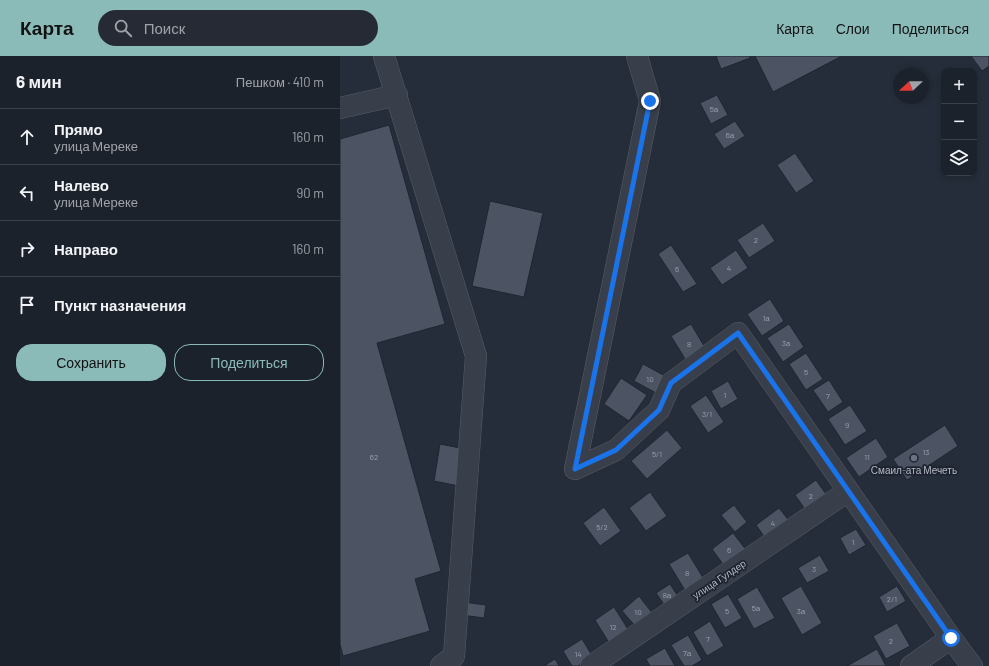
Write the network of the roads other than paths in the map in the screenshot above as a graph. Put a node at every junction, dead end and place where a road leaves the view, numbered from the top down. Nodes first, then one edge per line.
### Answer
1 (384, 56) edge
2 (637, 56) edge
3 (397, 95) junction
4 (340, 108) edge
5 (848, 491) junction
6 (951, 638) junction
7 (440, 666) edge
8 (591, 666) edge
9 (911, 666) edge
10 (972, 666) edge

1 - 3 street
2 - 5 street
3 - 4 street
3 - 7 street
5 - 6 street
5 - 8 street, улица Гулдер
6 - 9 street
6 - 10 street

